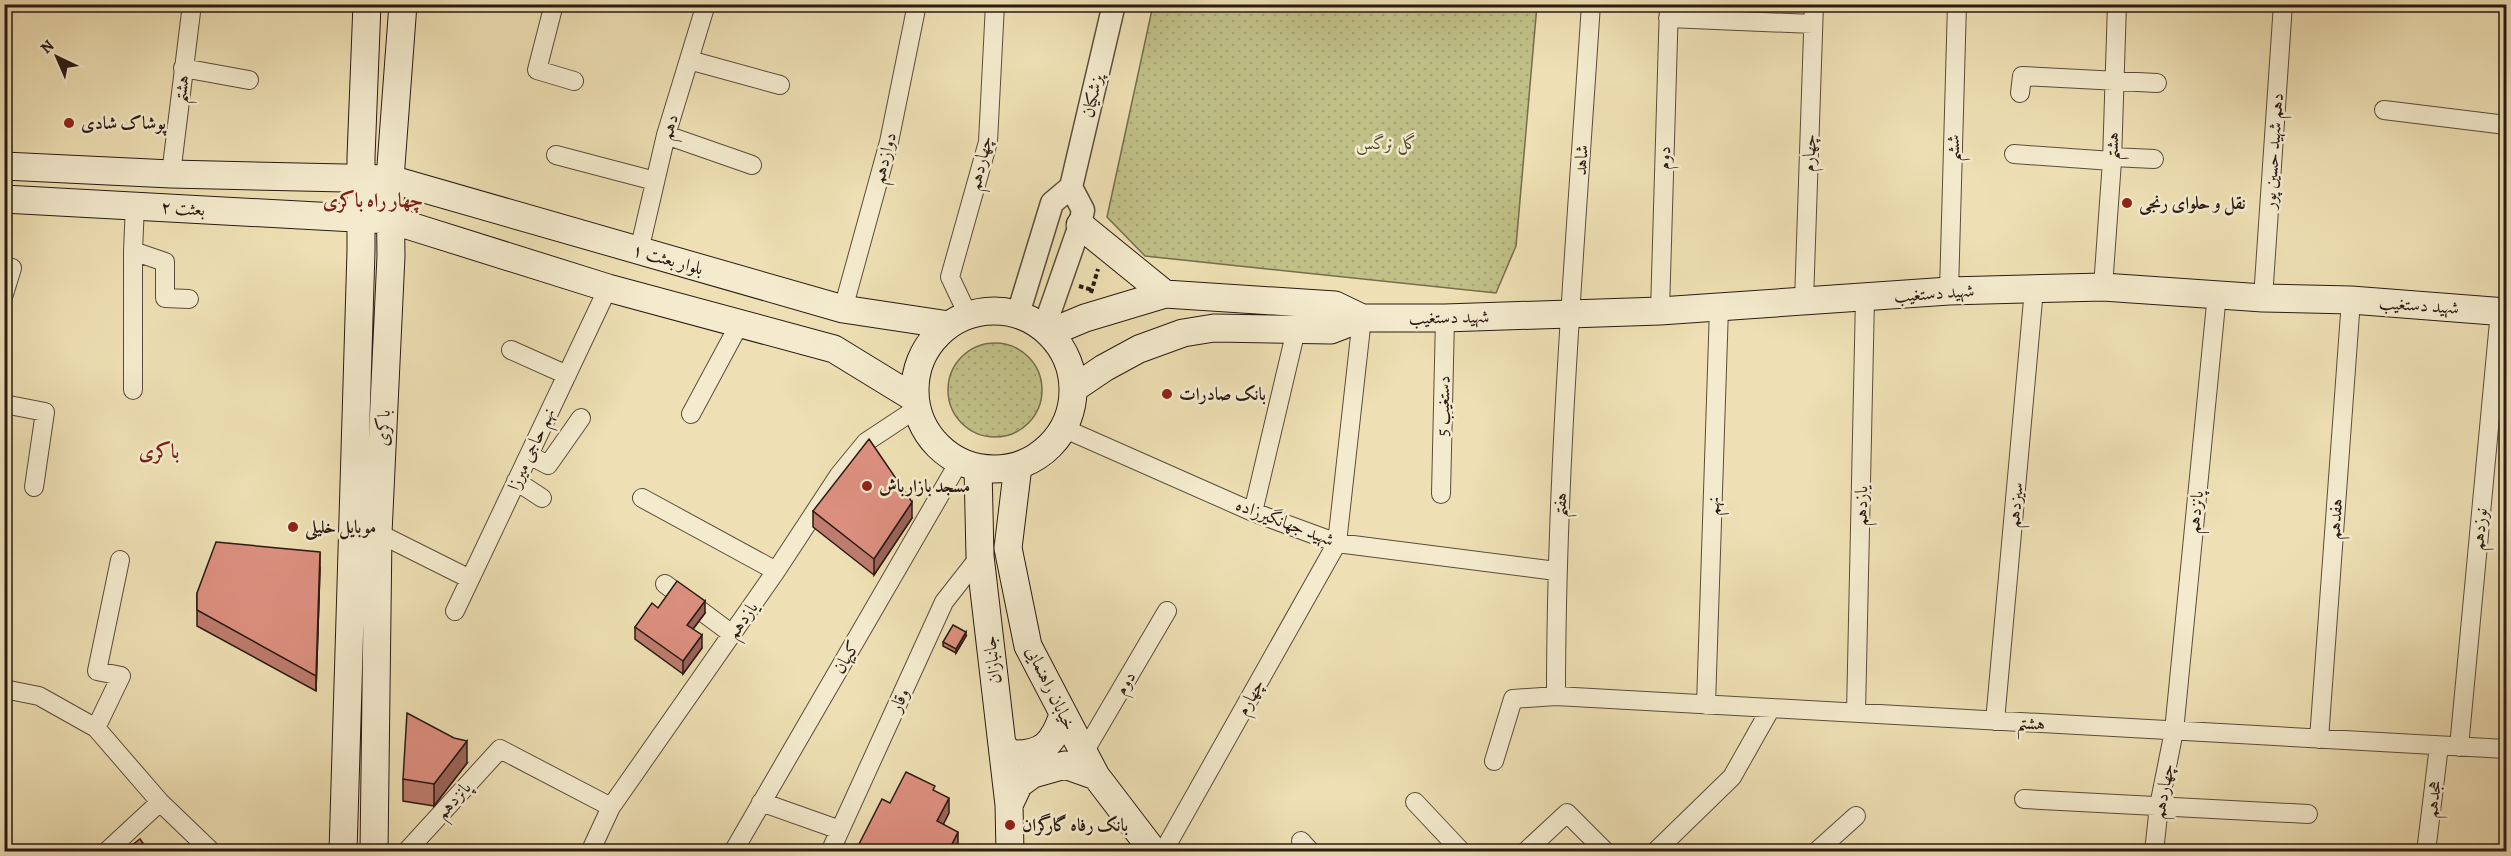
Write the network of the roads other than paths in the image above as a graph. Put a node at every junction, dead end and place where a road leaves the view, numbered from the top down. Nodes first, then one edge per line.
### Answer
1 (192, 4) edge
2 (367, 4) edge
3 (403, 4) edge
4 (554, 4) edge
5 (706, 4) edge
6 (917, 4) edge
7 (995, 4) edge
8 (1114, 4) edge
9 (1591, 4) edge
10 (1814, 4) edge
11 (1957, 4) edge
12 (2117, 4) edge
13 (2283, 4) edge
14 (1669, 11) edge
15 (1813, 24) junction
16 (688, 60) junction
17 (183, 68) junction
18 (249, 80) dead end
19 (574, 81) dead end
20 (2115, 81) junction
21 (2157, 83) dead end
22 (780, 85) dead end
23 (2020, 93) dead end
24 (2384, 110) dead end
25 (2506, 125) edge
26 (666, 135) junction
27 (2014, 154) dead end
28 (556, 155) dead end
29 (2112, 159) junction
30 (2154, 159) dead end
31 (752, 165) dead end
32 (4, 166) edge
33 (171, 174) junction
34 (360, 178) junction
35 (390, 179) junction
36 (655, 182) junction
37 (1071, 187) junction
38 (4, 199) edge
39 (135, 205) junction
40 (361, 219) junction
41 (391, 220) junction
42 (1080, 225) junction
43 (133, 251) junction
44 (639, 251) junction
45 (4, 267) edge
46 (2103, 287) junction
47 (608, 288) junction
48 (2034, 289) junction
49 (1949, 291) junction
50 (4, 294) edge
51 (1165, 294) junction
52 (2217, 294) junction
53 (189, 298) dead end
54 (1865, 298) junction
55 (2263, 298) junction
56 (2351, 300) junction
57 (1804, 301) junction
58 (1719, 308) junction
59 (843, 309) junction
60 (1660, 311) junction
61 (2503, 312) edge
62 (1018, 314) junction
63 (1570, 315) junction
64 (1362, 318) junction
65 (1445, 318) junction
66 (958, 320) junction
67 (740, 323) junction
68 (1046, 330) junction
69 (1296, 330) junction
70 (512, 350) dead end
71 (567, 375) junction
72 (1073, 389) junction
73 (133, 390) dead end
74 (4, 404) edge
75 (915, 404) junction
76 (691, 414) dead end
77 (581, 418) dead end
78 (1064, 428) junction
79 (529, 455) junction
80 (968, 465) junction
81 (1018, 466) junction
82 (516, 481) junction
83 (34, 487) dead end
84 (1441, 494) dead end
85 (542, 498) dead end
86 (642, 498) dead end
87 (1253, 512) junction
88 (378, 533) junction
89 (1337, 543) junction
90 (980, 556) junction
91 (120, 560) dead end
92 (776, 571) junction
93 (1556, 571) junction
94 (470, 579) junction
95 (665, 584) dead end
96 (455, 611) dead end
97 (1167, 611) dead end
98 (732, 634) junction
99 (4, 689) edge
100 (1556, 696) junction
101 (1706, 705) junction
102 (1771, 708) junction
103 (1856, 713) junction
104 (1063, 715) junction
105 (1995, 721) junction
106 (96, 728) junction
107 (2174, 731) junction
108 (2319, 739) junction
109 (1003, 746) junction
110 (2439, 746) junction
111 (2459, 747) junction
112 (2506, 749) edge
113 (1494, 761) dead end
114 (1089, 765) junction
115 (2024, 799) dead end
116 (160, 802) junction
117 (761, 802) junction
118 (1415, 802) dead end
119 (1009, 805) junction
120 (2159, 806) junction
121 (611, 807) junction
122 (2308, 814) dead end
123 (1856, 816) dead end
124 (840, 830) junction
125 (105, 852) edge
126 (212, 852) edge
127 (343, 852) edge
128 (374, 852) edge
129 (406, 852) edge
130 (590, 852) edge
131 (733, 852) edge
132 (830, 852) edge
133 (1010, 852) edge
134 (1154, 852) edge
135 (1163, 852) edge
136 (1462, 852) edge
137 (1525, 852) edge
138 (1606, 852) edge
139 (1655, 852) edge
140 (1816, 852) edge
141 (2154, 852) edge
142 (2426, 852) edge

1 - 17 street, هشتم
2 - 34 main road, باکری
3 - 35 main road, باکری
4 - 19 street
5 - 16 street, دهم
6 - 59 street, دوازدهم
7 - 66 street, چهاردهم
8 - 37 street, پزشکیان
9 - 63 street, شاهد
10 - 15 street, چهارم
11 - 49 street, ششم
12 - 20 street, هشتم
13 - 55 street, دهم شهید حسین پور
14 - 15 street
14 - 60 street, دوم
15 - 57 street, چهارم
16 - 22 street
16 - 26 street, دهم
17 - 18 street
17 - 33 street, هشتم
20 - 21 street
20 - 23 street
20 - 29 street, هشتم
24 - 25 street
26 - 31 street
26 - 36 street, دهم
27 - 29 street
28 - 36 street
29 - 30 street
29 - 46 street, هشتم
32 - 33 main road, بعثت ۲
33 - 34 main road, بعثت ۲
34 - 35 main road, بعثت ۲
34 - 40 main road, باکری
35 - 41 main road, باکری
35 - 44 main road, بلوار بعثت ۱
36 - 44 street, دهم
37 - 42 street
37 - 62 street
38 - 39 main road, بعثت ۲
39 - 40 main road, بعثت ۲
39 - 43 street
40 - 41 main road, بعثت ۲
40 - 127 main road, باکری
41 - 47 main road
41 - 88 main road, باکری
42 - 51 main road
42 - 68 street
43 - 53 street
43 - 73 street
44 - 59 main road, بلوار بعثت ۱
45 - 50 street
46 - 48 main road, شهید دستغیب
46 - 52 main road, شهید دستغیب
47 - 67 main road
47 - 71 street, نهم حاجی میرزا
48 - 49 main road, شهید دستغیب
48 - 105 street, سیزدهم
49 - 54 main road, شهید دستغیب
51 - 64 main road
51 - 68 main road
52 - 55 main road, شهید دستغیب
52 - 107 street, پانزدهم
54 - 57 main road, شهید دستغیب
54 - 103 street, یازدهم
55 - 56 main road, شهید دستغیب
56 - 61 main road, شهید دستغیب
56 - 108 street, هفدهم
57 - 58 main road, شهید دستغیب
58 - 60 main road, شهید دستغیب
58 - 101 street, نهم
59 - 66 main road, بلوار بعثت ۱
60 - 63 main road, شهید دستغیب
61 - 111 street, نوزدهم
62 - 66 main road
62 - 68 main road
63 - 65 main road, شهید دستغیب
63 - 93 street, هفتم
64 - 65 main road, شهید دستغیب
64 - 69 main road
64 - 89 street
65 - 84 street, دستغیب 5
66 - 75 main road
67 - 75 main road
67 - 76 street
68 - 72 main road
69 - 72 main road
69 - 87 street
70 - 71 street
71 - 79 street, نهم حاجی میرزا
72 - 78 main road
74 - 83 street
75 - 80 main road
75 - 92 street, یازدهم
77 - 79 street
78 - 81 main road
78 - 87 street, شهید جهانگیرزاده
79 - 82 street, نهم حاجی میرزا
80 - 81 main road
80 - 90 main road, جانبازان
80 - 117 street, کیهان
81 - 104 main road, خیابان راهنمایی
82 - 85 street
82 - 94 street, نهم حاجی میرزا
86 - 92 street
87 - 89 street, شهید جهانگیرزاده
88 - 94 street
88 - 128 main road, باکری
89 - 93 street, شهید جهانگیرزاده
89 - 135 street, چهارم
90 - 109 main road, جانبازان
90 - 124 street, وقار
91 - 106 street
92 - 98 street, یازدهم
93 - 100 street, هفتم
94 - 96 street, نهم حاجی میرزا
95 - 98 street
97 - 114 street, دوم
98 - 121 street, یازدهم
99 - 106 street
100 - 101 street, هشتم
100 - 113 street, هشتم
101 - 102 street, هشتم
102 - 103 street, هشتم
102 - 139 street
103 - 105 street, هشتم
104 - 109 main road
104 - 114 main road, خیابان راهنمایی
105 - 107 street, هشتم
106 - 116 street
107 - 108 street, هشتم
107 - 120 street, چهاردهم
108 - 110 street, هشتم
109 - 119 main road, جانبازان
110 - 111 street, هشتم
110 - 142 street, هجدهم
111 - 112 street, هشتم
114 - 119 main road
114 - 134 main road, خیابان راهنمایی
115 - 120 street
116 - 125 street
116 - 126 street
117 - 124 street
117 - 131 street, کیهان
118 - 136 street
119 - 133 main road, جانبازان
120 - 122 street
120 - 141 street, چهاردهم
121 - 129 street, پانزدهم
121 - 130 street, یازدهم
123 - 140 street
124 - 132 street, وقار
137 - 138 street

